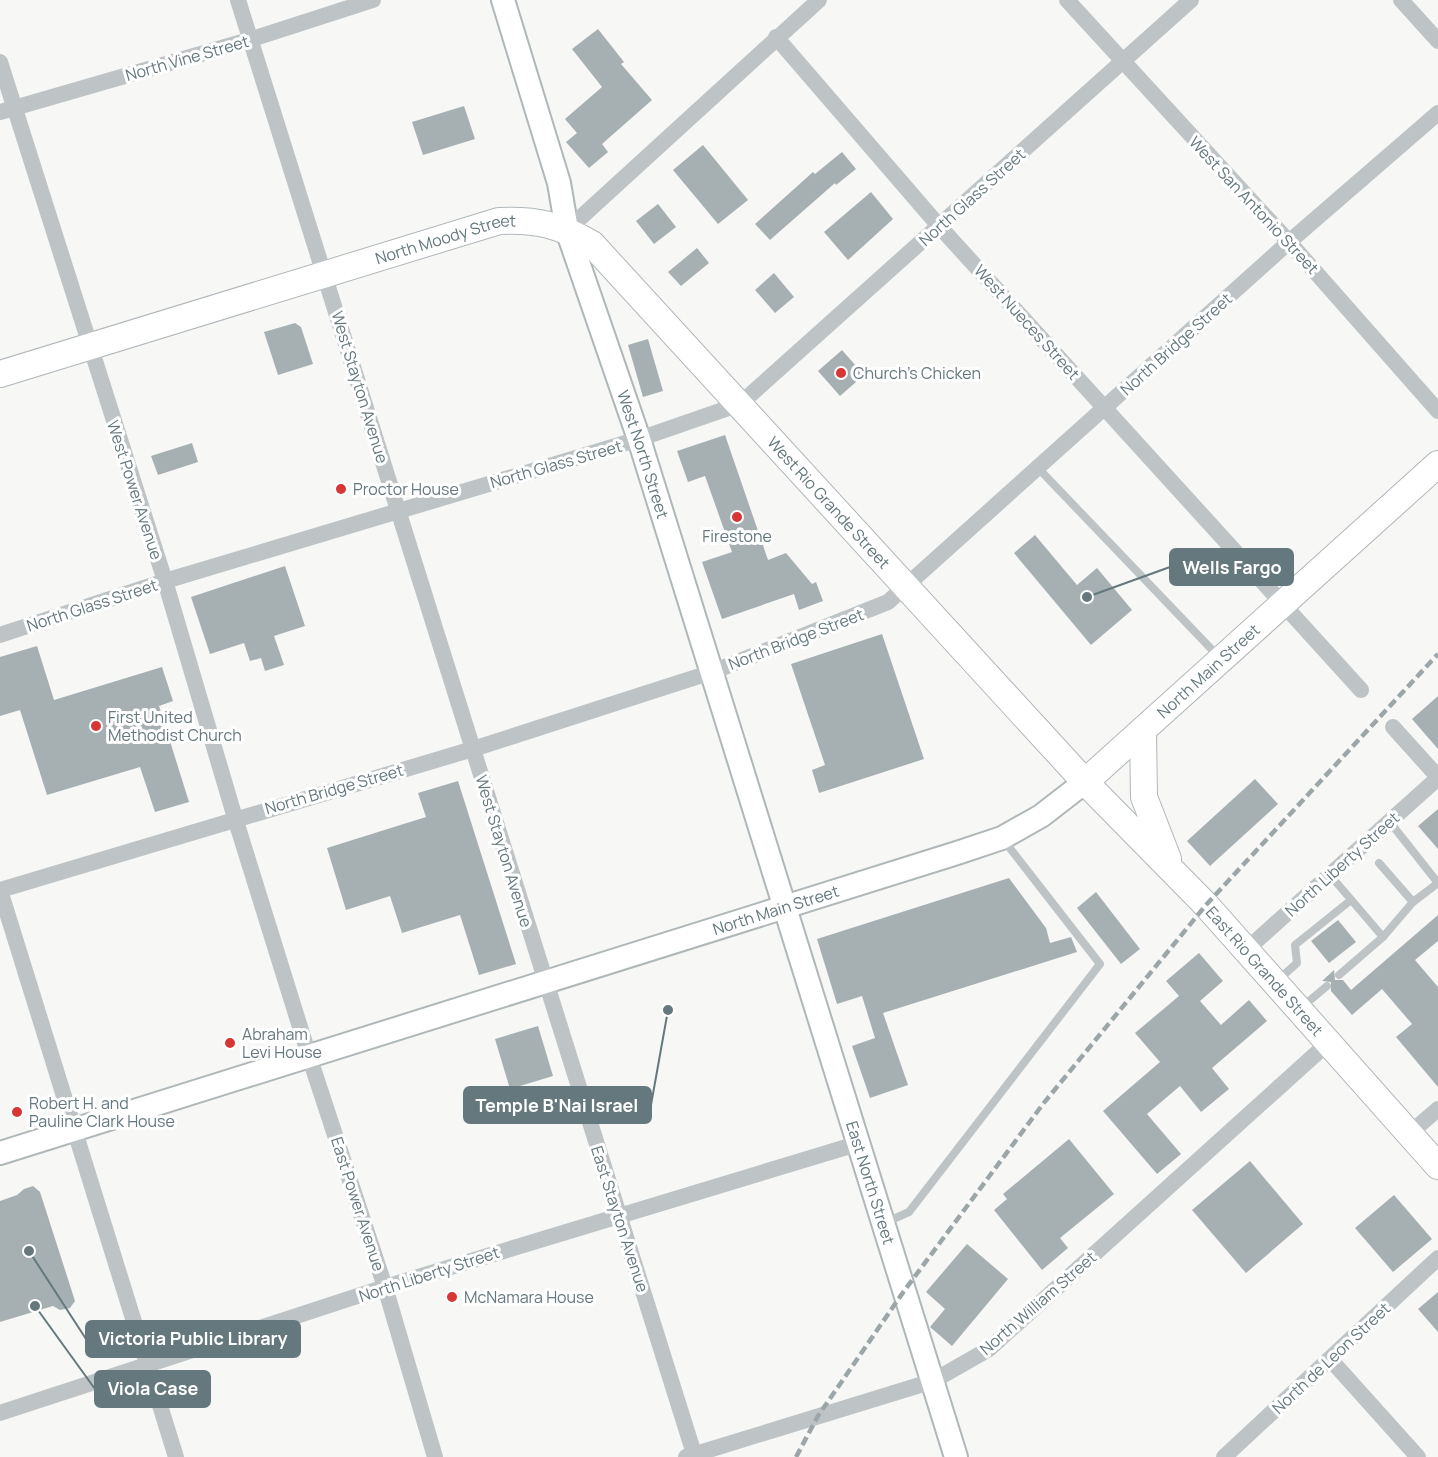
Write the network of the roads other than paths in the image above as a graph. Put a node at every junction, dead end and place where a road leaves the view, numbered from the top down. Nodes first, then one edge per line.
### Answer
1 (238, 0) edge
2 (373, 0) edge
3 (503, 0) edge
4 (819, 0) edge
5 (1067, 0) edge
6 (1191, 0) edge
7 (1401, 0) edge
8 (776, 37) junction
9 (249, 40) junction
10 (1438, 41) edge
11 (0, 62) edge
12 (1123, 63) junction
13 (7, 110) edge
14 (1438, 113) edge
15 (939, 226) junction
16 (567, 230) junction
17 (1289, 242) junction
18 (325, 274) junction
19 (89, 347) junction
20 (0, 375) edge
21 (740, 404) junction
22 (1106, 408) junction
23 (1438, 411) edge
24 (639, 439) junction
25 (1438, 464) edge
26 (1038, 468) junction
27 (399, 510) junction
28 (165, 581) junction
29 (908, 587) junction
30 (1281, 605) junction
31 (0, 635) edge
32 (1221, 660) junction
33 (712, 672) junction
34 (1361, 690) dead end
35 (1393, 727) dead end
36 (1143, 732) junction
37 (473, 748) junction
38 (1438, 777) edge
39 (1085, 782) junction
40 (235, 818) junction
41 (1389, 821) junction
42 (1002, 838) junction
43 (1379, 863) dead end
44 (1172, 870) junction
45 (1330, 875) junction
46 (0, 890) edge
47 (1351, 900) junction
48 (1413, 902) junction
49 (784, 908) junction
50 (1383, 937) junction
51 (1245, 951) junction
52 (1339, 975) dead end
53 (544, 981) junction
54 (1274, 983) junction
55 (1327, 986) dead end
56 (1299, 1010) junction
57 (1328, 1042) junction
58 (309, 1056) junction
59 (1438, 1109) edge
60 (75, 1130) junction
61 (1410, 1133) junction
62 (860, 1143) junction
63 (0, 1153) edge
64 (1438, 1166) edge
65 (620, 1214) junction
66 (884, 1223) junction
67 (1438, 1258) edge
68 (385, 1287) junction
69 (1330, 1359) junction
70 (149, 1366) junction
71 (933, 1381) junction
72 (0, 1413) edge
73 (691, 1456) edge
74 (176, 1457) edge
75 (435, 1457) edge
76 (956, 1457) edge
77 (1224, 1457) edge
78 (1418, 1457) edge

1 - 9 street, West Stayton Avenue
2 - 9 street, North Vine Street
3 - 16 street, West North Street
4 - 8 street
5 - 12 street, West San Antonio Street
6 - 12 street, North Glass Street
7 - 10 street
8 - 15 street, West Nueces Street
8 - 16 street
9 - 13 street, North Vine Street
9 - 18 street, West Stayton Avenue
11 - 13 street, West Power Avenue
12 - 15 street, North Glass Street
12 - 17 street, West San Antonio Street
13 - 19 street, West Power Avenue
14 - 17 street, North Bridge Street
15 - 21 street, North Glass Street
15 - 22 street, West Nueces Street
16 - 18 main road, North Moody Street
16 - 21 main road, West Rio Grande Street
16 - 24 street, West North Street
17 - 22 street, North Bridge Street
17 - 23 street, West San Antonio Street
18 - 19 main road, North Moody Street
18 - 27 street, West Stayton Avenue
19 - 20 main road, North Moody Street
19 - 28 street, West Power Avenue
21 - 24 street, North Glass Street
21 - 29 main road, West Rio Grande Street
22 - 26 street, North Bridge Street
22 - 30 street, West Nueces Street
24 - 27 street, North Glass Street
24 - 33 street, West North Street
25 - 30 main road, North Main Street
26 - 29 street, North Bridge Street
26 - 32 lane
27 - 28 street, North Glass Street
27 - 37 street, West Stayton Avenue
28 - 31 street, North Glass Street
28 - 40 street, West Power Avenue
29 - 33 street, North Bridge Street
29 - 39 main road, West Rio Grande Street
30 - 32 main road, North Main Street
30 - 34 street, West Nueces Street
32 - 36 main road, North Main Street
33 - 37 street, North Bridge Street
33 - 49 street, West North Street
35 - 38 street
36 - 39 main road, North Main Street
36 - 44 main road
37 - 40 street, North Bridge Street
37 - 53 street, West Stayton Avenue
38 - 41 street, North Liberty Street
39 - 42 street, North Main Street
39 - 44 main road, East Rio Grande Street
40 - 46 street, North Bridge Street
40 - 58 street, West Power Avenue
41 - 45 street, North Liberty Street
41 - 48 lane
42 - 49 street, North Main Street
42 - 66 lane
43 - 48 lane
44 - 51 main road, East Rio Grande Street
45 - 47 lane
45 - 51 street, North Liberty Street
46 - 60 street
47 - 50 lane
47 - 54 lane
48 - 50 lane
49 - 53 street, North Main Street
49 - 62 street, East North Street
50 - 52 lane
51 - 54 main road, East Rio Grande Street
53 - 58 street, North Main Street
53 - 65 street, East Stayton Avenue
54 - 56 main road, East Rio Grande Street
55 - 56 lane
56 - 57 main road, East Rio Grande Street
57 - 61 main road, East Rio Grande Street
57 - 71 street, North William Street
58 - 60 street, North Main Street
58 - 68 street, East Power Avenue
59 - 61 street
60 - 63 street, North Main Street
60 - 70 street
61 - 64 main road, East Rio Grande Street
62 - 65 street, North Liberty Street
62 - 66 street, East North Street
65 - 68 street, North Liberty Street
65 - 73 street, East Stayton Avenue
66 - 71 street, East North Street
67 - 69 street, North de Leon Street
68 - 70 street, North Liberty Street
68 - 75 street, East Power Avenue
69 - 77 street, North de Leon Street
69 - 78 street
70 - 72 street, North Liberty Street
70 - 74 street
71 - 73 street, North William Street
71 - 76 street, East North Street

